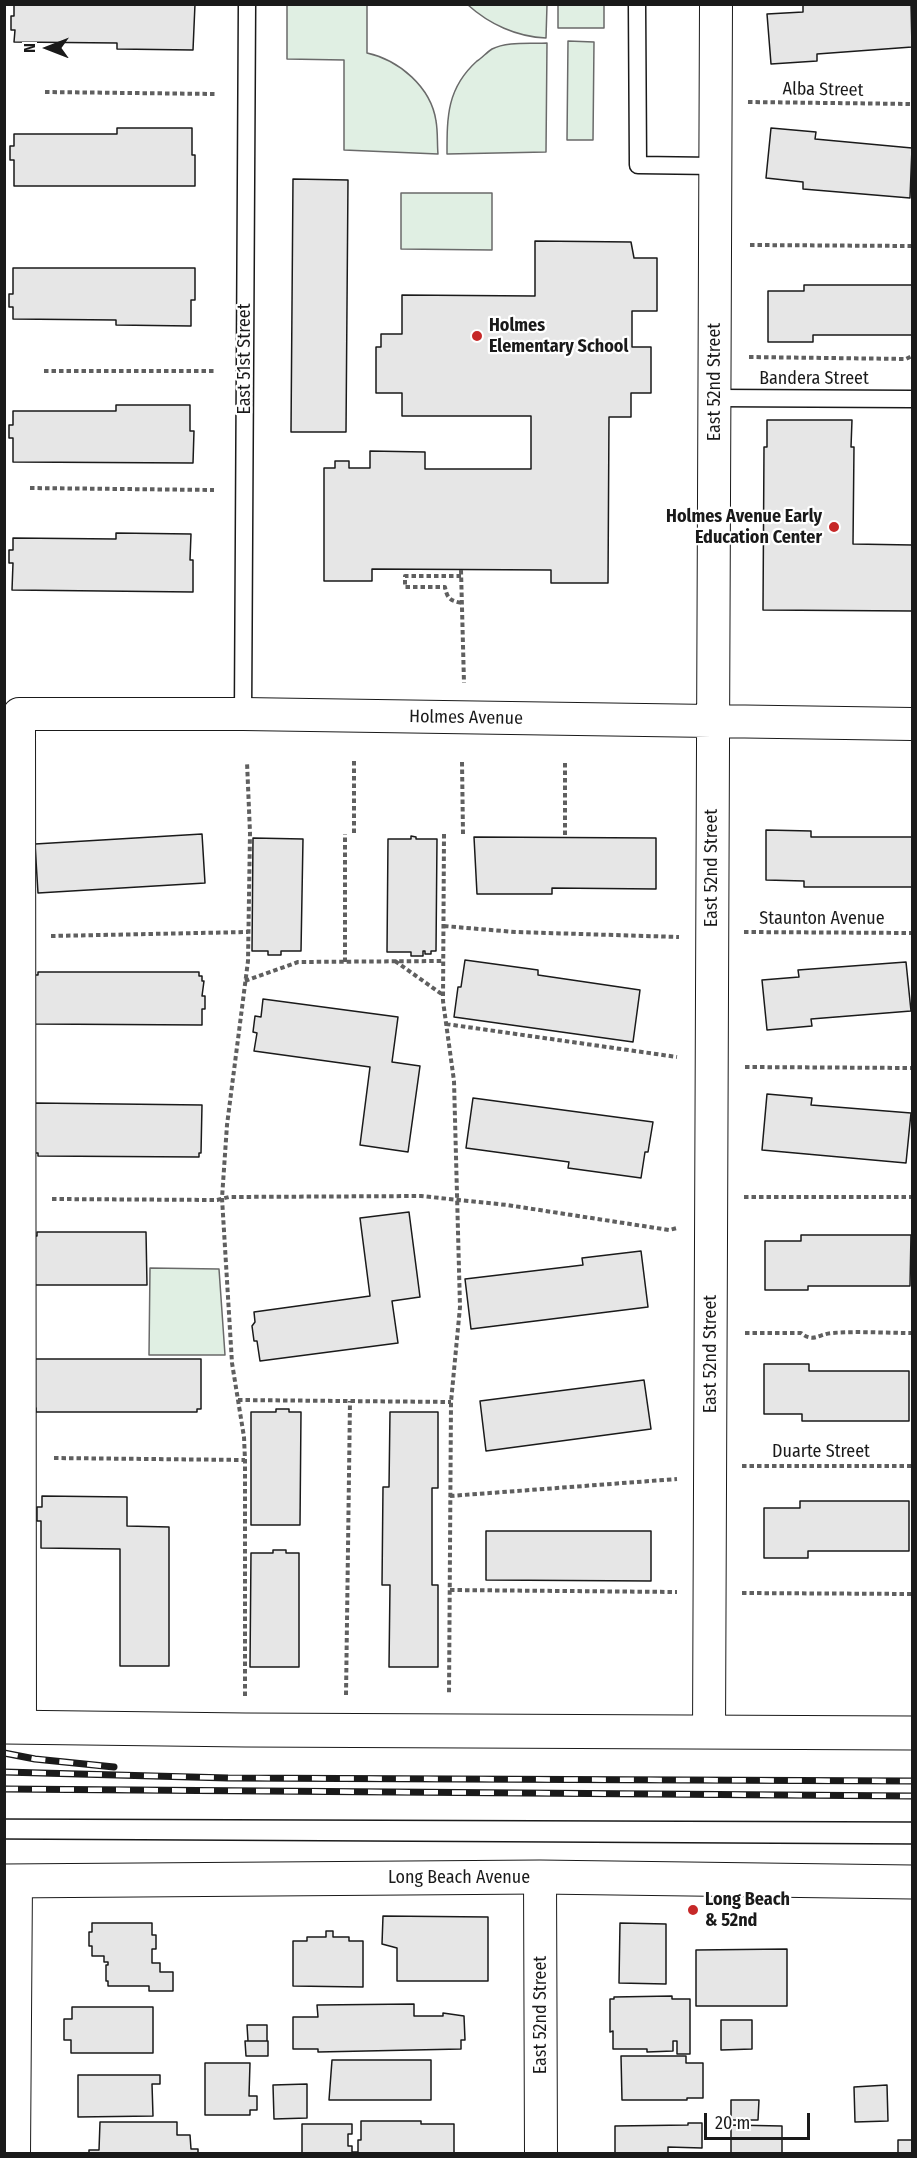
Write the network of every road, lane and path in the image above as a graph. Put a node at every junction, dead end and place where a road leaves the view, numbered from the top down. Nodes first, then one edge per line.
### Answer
1 (247, 4) edge
2 (637, 4) edge
3 (716, 4) edge
4 (45, 92) dead end
5 (216, 94) dead end
6 (742, 102) dead end
7 (912, 104) edge
8 (715, 166) junction
9 (750, 245) dead end
10 (912, 246) edge
11 (912, 356) edge
12 (749, 357) dead end
13 (44, 371) dead end
14 (214, 371) dead end
15 (715, 398) junction
16 (912, 399) edge
17 (30, 488) dead end
18 (214, 490) dead end
19 (461, 570) dead end
20 (461, 576) junction
21 (462, 603) junction
22 (464, 676) dead end
23 (243, 714) junction
24 (713, 722) junction
25 (912, 724) edge
26 (354, 761) dead end
27 (247, 762) dead end
28 (462, 762) dead end
29 (565, 763) dead end
30 (345, 834) dead end
31 (354, 834) dead end
32 (444, 834) dead end
33 (463, 834) dead end
34 (565, 835) dead end
35 (444, 926) junction
36 (248, 932) junction
37 (740, 932) dead end
38 (912, 933) edge
39 (49, 936) dead end
40 (683, 936) dead end
41 (395, 961) junction
42 (443, 961) junction
43 (345, 962) junction
44 (245, 981) junction
45 (443, 996) junction
46 (446, 1024) junction
47 (683, 1057) dead end
48 (739, 1067) dead end
49 (912, 1068) edge
50 (740, 1197) dead end
51 (912, 1197) edge
52 (222, 1198) junction
53 (46, 1199) dead end
54 (457, 1199) junction
55 (682, 1227) dead end
56 (738, 1333) dead end
57 (912, 1333) edge
58 (238, 1400) junction
59 (350, 1401) junction
60 (451, 1402) junction
61 (20, 1458) junction
62 (245, 1460) junction
63 (912, 1466) edge
64 (738, 1467) dead end
65 (682, 1479) dead end
66 (450, 1496) junction
67 (450, 1590) junction
68 (681, 1592) dead end
69 (738, 1593) dead end
70 (912, 1594) edge
71 (449, 1695) dead end
72 (245, 1696) dead end
73 (346, 1696) dead end
74 (12, 1727) edge
75 (709, 1731) junction
76 (912, 1733) edge
77 (540, 1877) junction
78 (10, 1881) edge
79 (912, 1882) edge
80 (14, 2154) edge
81 (541, 2154) edge

1 - 23 lane, East 51st Street
2 - 8 lane
3 - 8 street, East 52nd Street
4 - 5 path
6 - 7 path, Alba Street
8 - 15 street, East 52nd Street
9 - 10 path
11 - 12 path
13 - 14 path
15 - 16 lane, Bandera Street
15 - 24 street, East 52nd Street
17 - 18 path
19 - 20 path
20 - 21 path
20 - 21 path
21 - 22 path
23 - 24 street, Holmes Avenue
23 - 61 street, Holmes Avenue
24 - 25 street, Holmes Avenue
24 - 75 street, East 52nd Street
26 - 31 path
27 - 36 path
28 - 33 path
29 - 34 path
30 - 43 path
32 - 35 path
35 - 40 path
35 - 42 path
36 - 39 path
36 - 44 path
37 - 38 path, Staunton Avenue
41 - 42 path
41 - 43 path
41 - 45 path
42 - 45 path
43 - 44 path
44 - 52 path
45 - 46 path
46 - 47 path
46 - 54 path
48 - 49 path
50 - 51 path
52 - 53 path
52 - 54 path
52 - 58 path
54 - 55 path
54 - 60 path
56 - 57 path
58 - 59 path
58 - 62 path
59 - 60 path
59 - 73 path
60 - 66 path
61 - 62 path
61 - 74 street
62 - 72 path
63 - 64 path, Duarte Street
65 - 66 path
66 - 67 path
67 - 68 path
67 - 71 path
69 - 70 path
74 - 75 street
75 - 76 street
77 - 78 street, Long Beach Avenue
77 - 79 street, Long Beach Avenue
77 - 81 street, East 52nd Street
78 - 80 street

